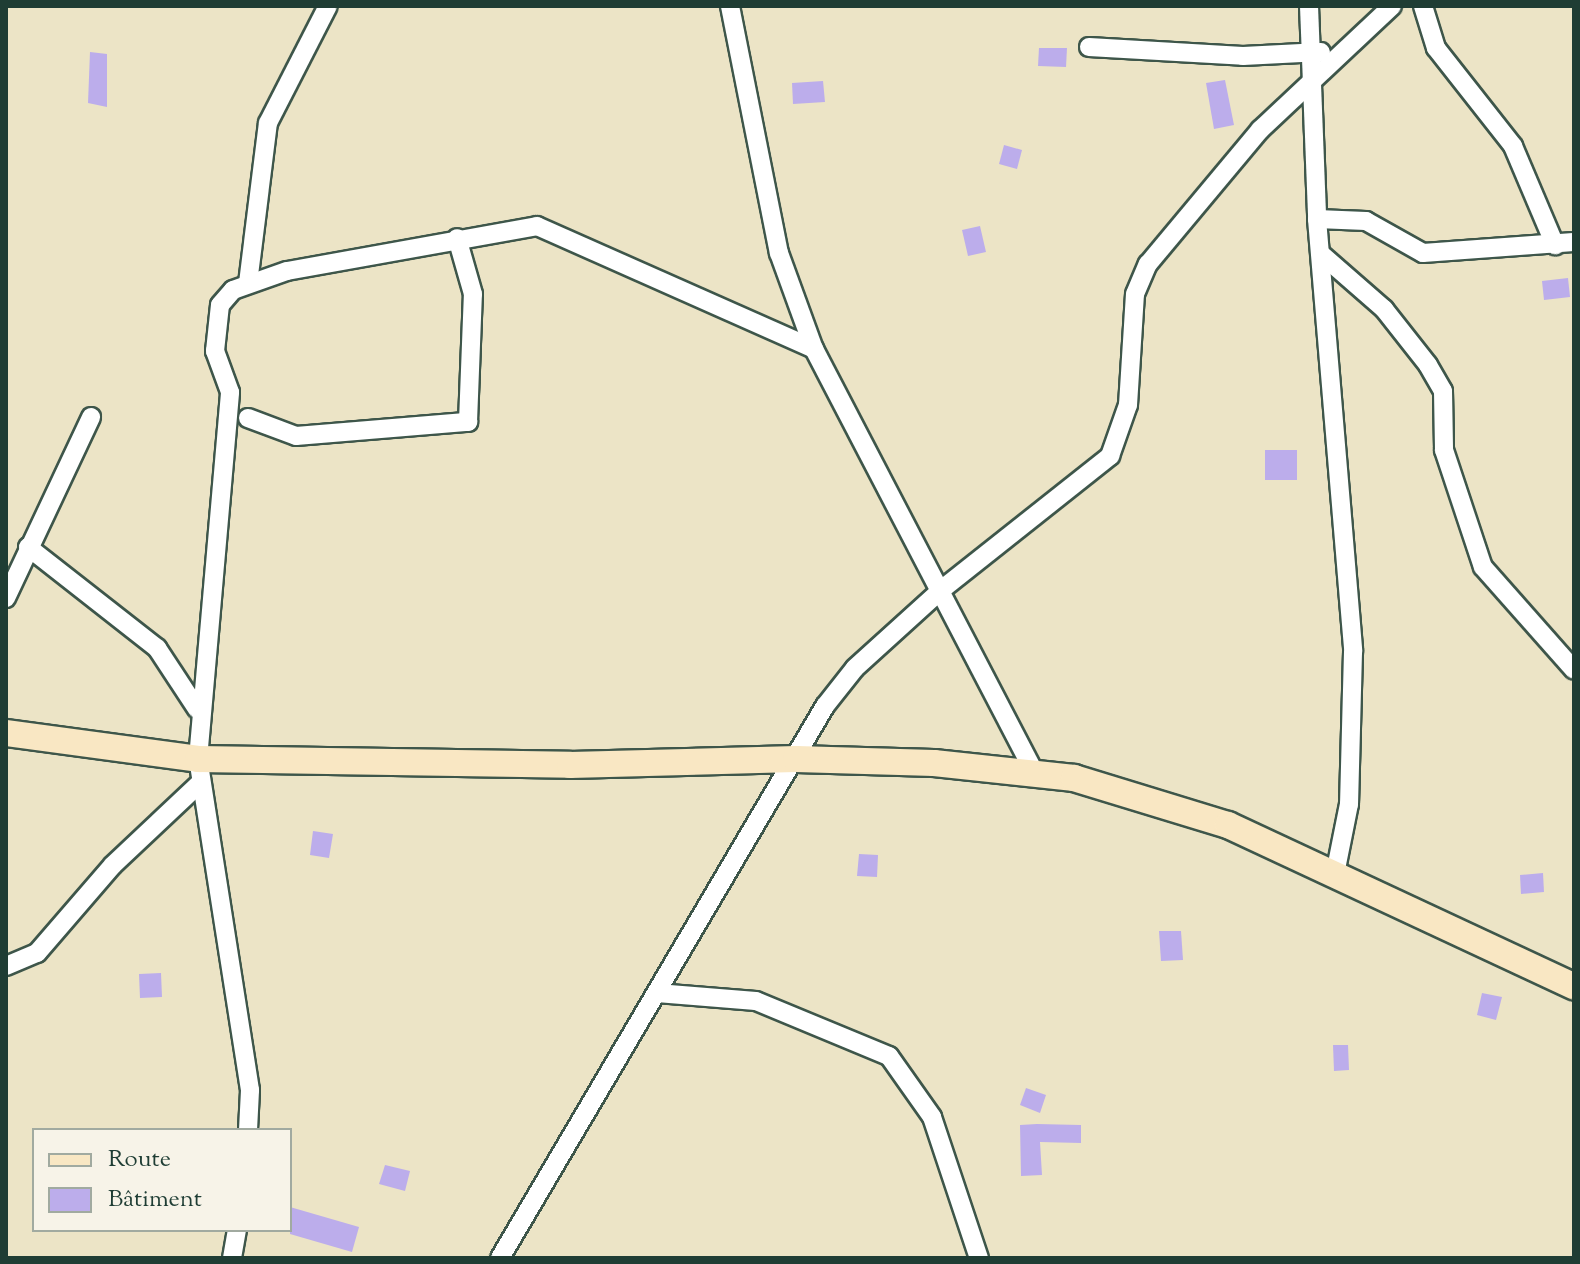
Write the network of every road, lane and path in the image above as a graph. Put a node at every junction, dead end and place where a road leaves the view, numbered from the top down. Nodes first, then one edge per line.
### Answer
1 (328, 6) edge
2 (730, 6) edge
3 (1309, 6) edge
4 (1392, 6) edge
5 (1423, 6) edge
6 (1089, 47) dead end
7 (1343, 50) junction
8 (1312, 53) junction
9 (1312, 86) junction
10 (1317, 219) junction
11 (457, 238) junction
12 (1564, 244) edge
13 (1321, 254) junction
14 (248, 283) junction
15 (814, 349) junction
16 (91, 417) dead end
17 (248, 418) dead end
18 (28, 547) junction
19 (941, 590) junction
20 (6, 598) edge
21 (1574, 670) edge
22 (197, 709) junction
23 (6, 733) edge
24 (796, 759) junction
25 (200, 771) junction
26 (1035, 773) junction
27 (1335, 874) junction
28 (6, 966) edge
29 (1574, 986) edge
30 (657, 993) junction
31 (248, 1128) edge
32 (237, 1232) edge
33 (232, 1258) edge
34 (500, 1258) edge
35 (979, 1258) edge

1 - 14 street
2 - 15 street
3 - 8 street
4 - 7 street
5 - 12 street
6 - 8 street
7 - 8 street
7 - 9 street
8 - 9 street
9 - 10 street
9 - 19 street
10 - 12 street
10 - 13 street
11 - 14 street
11 - 15 street
11 - 17 street
13 - 21 street
13 - 27 street
14 - 22 street
15 - 19 street
16 - 18 street
18 - 20 street
18 - 22 street
19 - 24 street
19 - 26 street
22 - 25 street
23 - 25 main road
24 - 25 main road
24 - 26 main road
24 - 30 street
25 - 28 street
25 - 31 street
26 - 27 main road
27 - 29 main road
30 - 34 street
30 - 35 street
32 - 33 street

